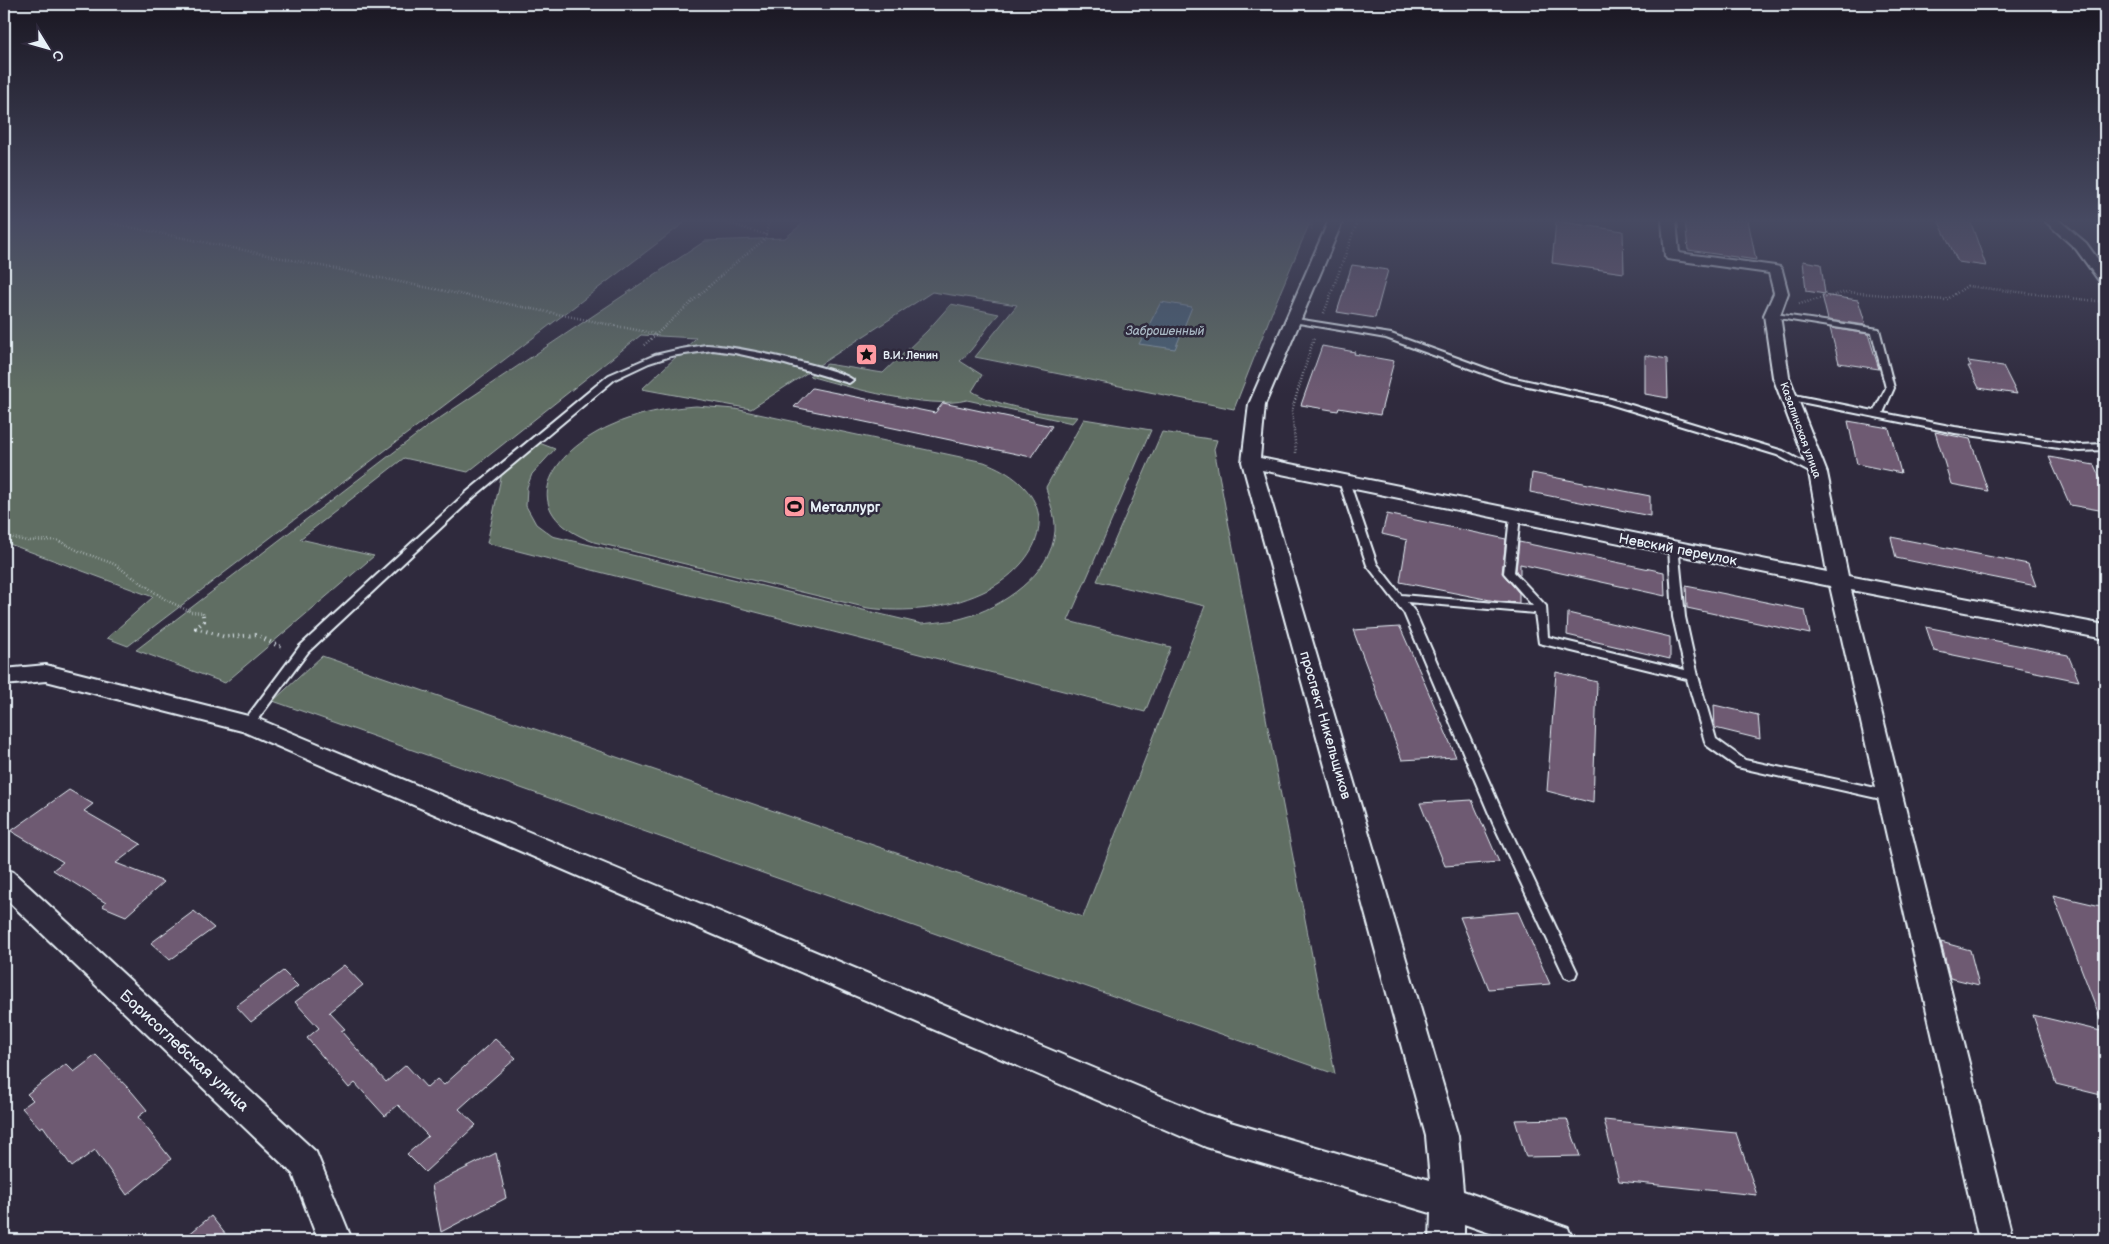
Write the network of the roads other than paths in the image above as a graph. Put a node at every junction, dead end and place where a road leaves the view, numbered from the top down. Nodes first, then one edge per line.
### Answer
1 (1311, 278) edge
2 (1777, 278) edge
3 (1773, 312) junction
4 (1293, 320) junction
5 (848, 380) dead end
6 (1789, 397) junction
7 (1878, 415) junction
8 (2105, 447) edge
9 (1251, 462) junction
10 (1818, 473) junction
11 (1344, 481) junction
12 (1515, 516) junction
13 (1674, 548) junction
14 (1839, 581) junction
15 (1398, 598) junction
16 (1540, 610) junction
17 (2105, 632) edge
18 (1692, 676) junction
19 (4, 677) edge
20 (248, 724) junction
21 (1890, 796) junction
22 (4, 880) edge
23 (1570, 972) dead end
24 (1448, 1202) junction
25 (335, 1240) edge
26 (1447, 1240) edge
27 (1556, 1240) edge
28 (1996, 1240) edge

1 - 4 street, проспект Никельщиков
2 - 3 street, Казалинская улица
3 - 6 street, Казалинская улица
3 - 7 lane
4 - 9 street, проспект Никельщиков
4 - 10 lane
5 - 20 lane
6 - 7 lane
6 - 10 street, Казалинская улица
7 - 8 lane
9 - 11 street, Невский переулок
9 - 24 street, проспект Никельщиков
10 - 14 street, Казалинская улица
11 - 12 street, Невский переулок
11 - 15 lane
12 - 13 street, Невский переулок
12 - 16 lane
13 - 14 street, Невский переулок
13 - 18 lane
14 - 17 street, Невский переулок
14 - 21 street, Казалинская улица
15 - 16 lane
15 - 23 lane
16 - 18 lane
18 - 21 lane
19 - 20 street
20 - 24 street
21 - 28 street, Казалинская улица
22 - 25 street, Борисоглебская улица
24 - 26 street, проспект Никельщиков
24 - 27 street

